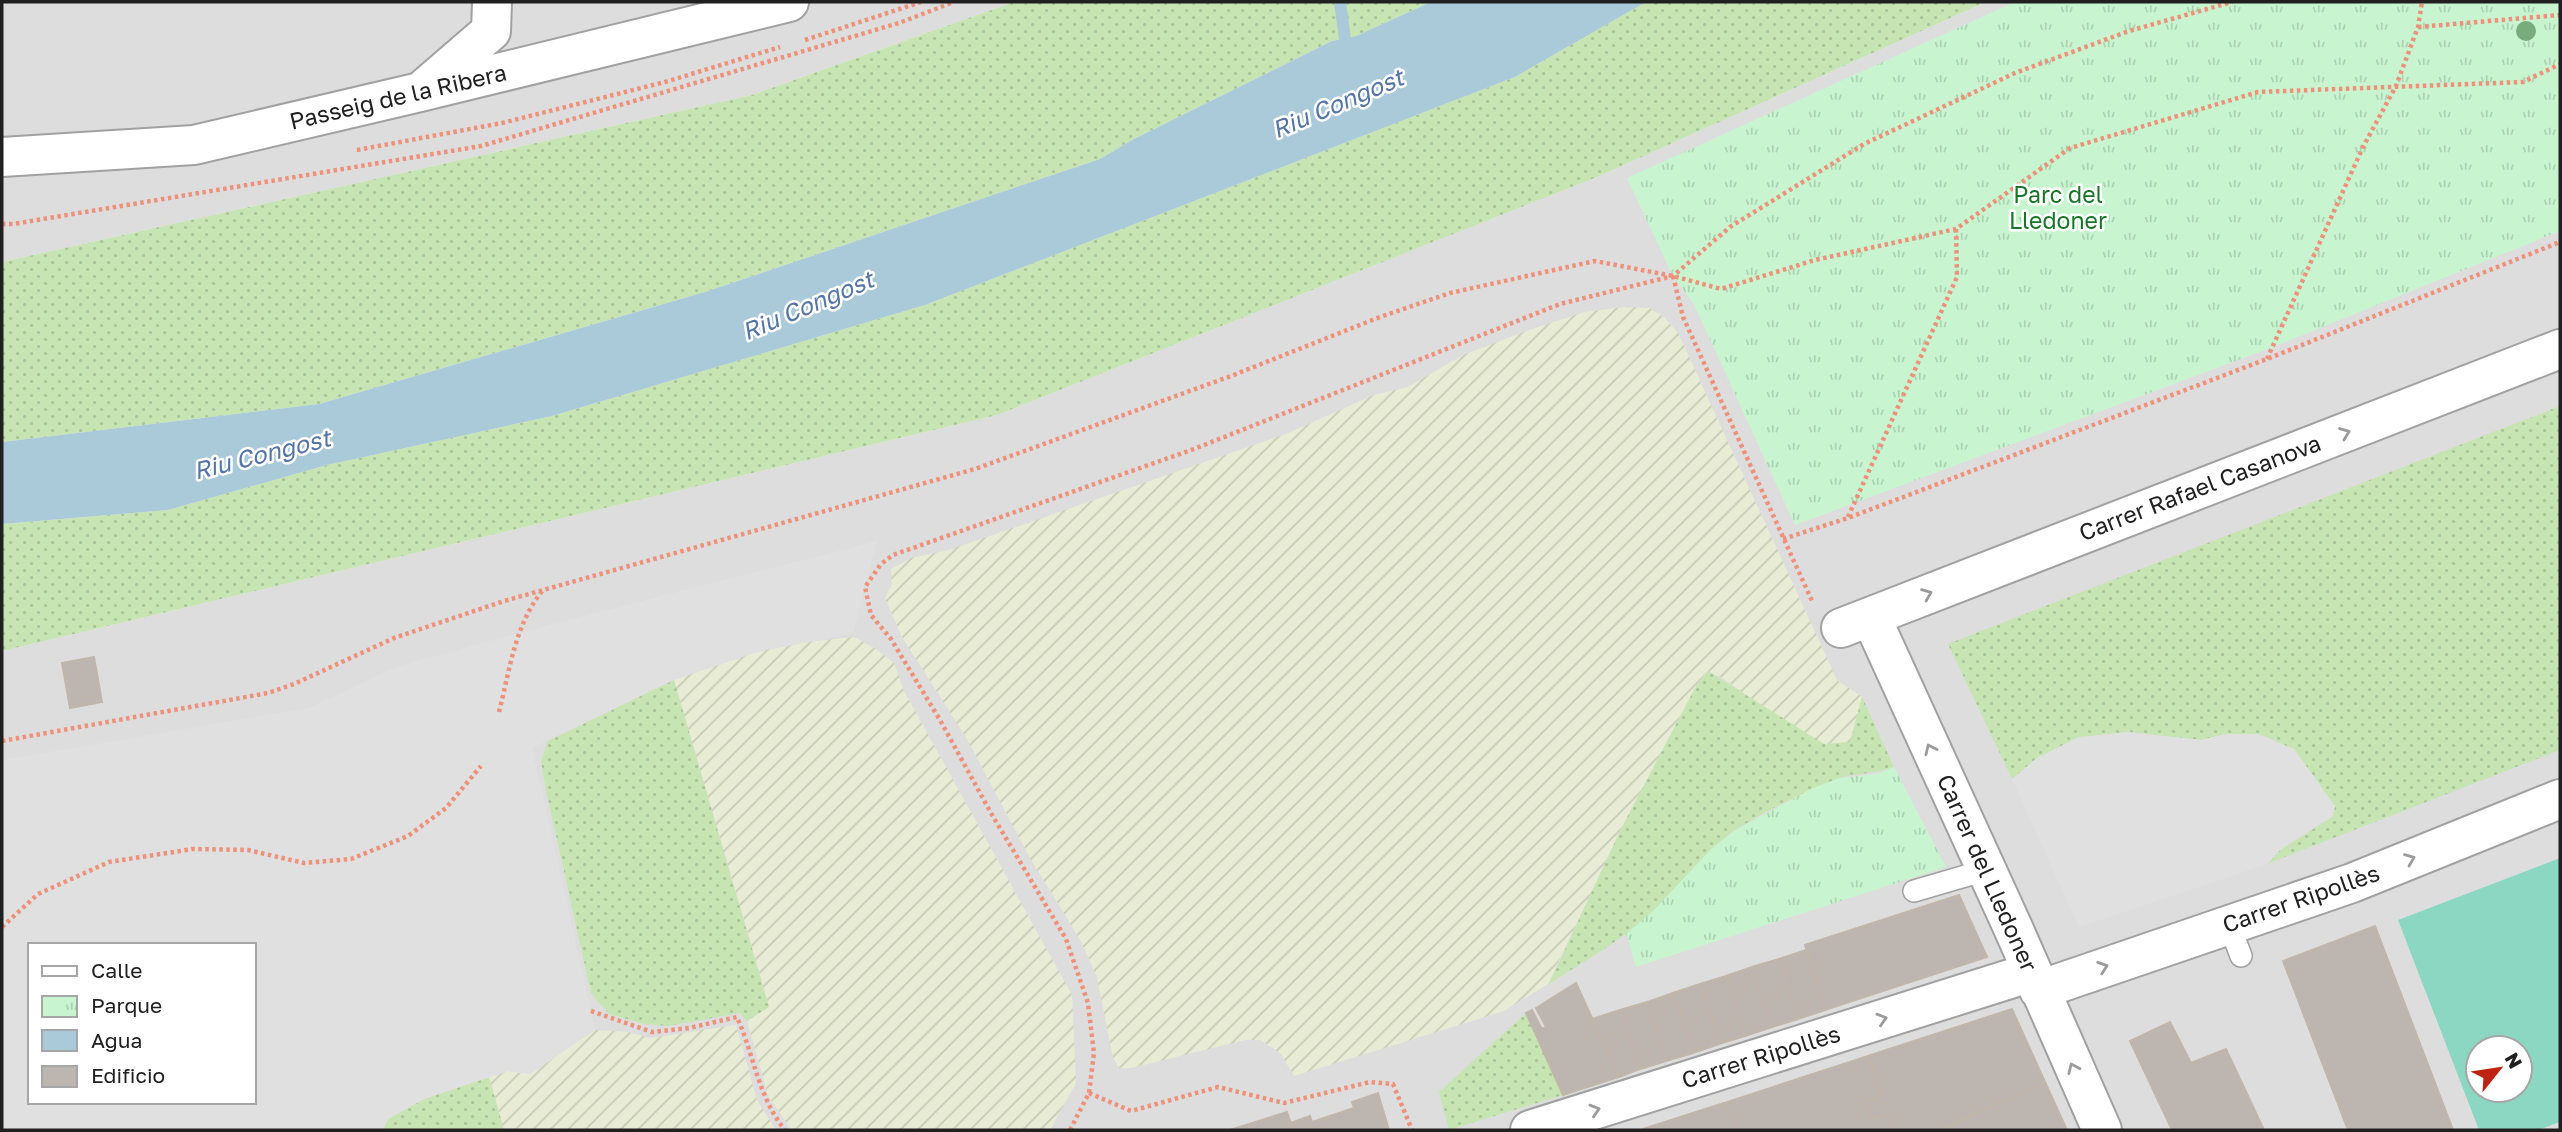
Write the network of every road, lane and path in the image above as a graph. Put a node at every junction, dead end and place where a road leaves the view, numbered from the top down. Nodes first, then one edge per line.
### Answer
1 (492, 2) edge
2 (789, 2) edge
3 (954, 2) edge
4 (2232, 2) edge
5 (2422, 2) edge
6 (2560, 15) edge
7 (2418, 27) junction
8 (2560, 64) edge
9 (2396, 86) junction
10 (420, 92) junction
11 (2, 157) edge
12 (2, 224) edge
13 (1956, 229) junction
14 (2560, 242) edge
15 (1673, 276) junction
16 (2560, 349) edge
17 (2267, 359) junction
18 (1848, 518) junction
19 (1783, 539) junction
20 (543, 590) junction
21 (1856, 622) junction
22 (499, 712) dead end
23 (2, 741) edge
24 (481, 766) dead end
25 (2560, 799) edge
26 (1986, 870) junction
27 (1914, 891) dead end
28 (2, 927) edge
29 (2036, 981) junction
30 (591, 1012) dead end
31 (1088, 1093) junction
32 (785, 1130) edge
33 (1070, 1130) edge
34 (1412, 1130) edge
35 (1530, 1130) edge
36 (2102, 1130) edge

1 - 10 street
2 - 10 street, Passeig de la Ribera
3 - 12 path
4 - 15 path
5 - 7 path
6 - 7 path
7 - 9 path
8 - 9 path
9 - 13 path
9 - 17 path
10 - 11 street, Passeig de la Ribera
13 - 15 path
13 - 18 path
14 - 17 path
15 - 19 path
15 - 20 path
15 - 31 path
21 -> 16 street, Carrer Rafael Casanova
17 - 18 path
18 - 19 path
19 - 21 path
20 - 22 path
20 - 23 path
26 -> 21 street, Carrer del Lledoner
24 - 28 path
29 -> 25 street, Carrer Ripollès
26 - 27 lane
26 - 29 street, Carrer del Lledoner
35 -> 29 street, Carrer Ripollès
36 -> 29 street, Carrer del Lledoner
30 - 32 path
31 - 33 path
31 - 34 path

